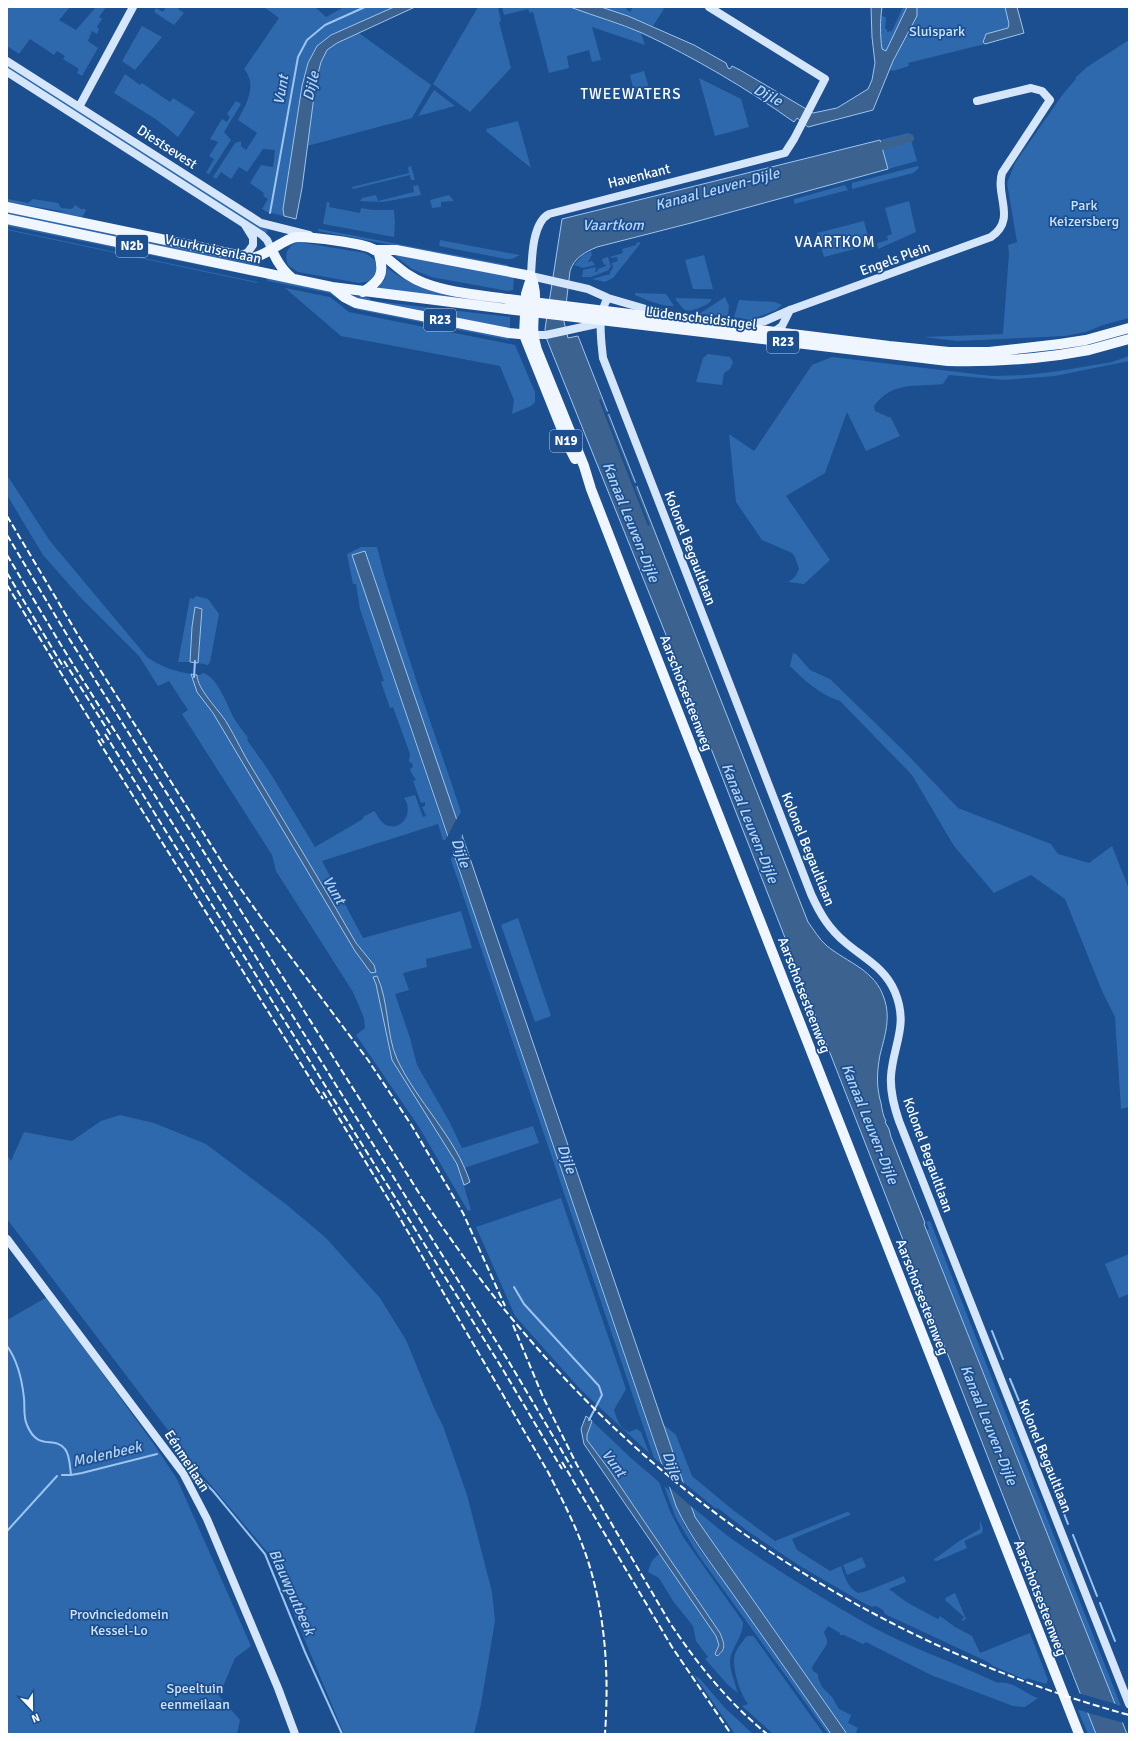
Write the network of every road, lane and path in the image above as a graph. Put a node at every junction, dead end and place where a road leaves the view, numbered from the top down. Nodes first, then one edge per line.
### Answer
1 (133, 7) edge
2 (709, 7) edge
3 (7, 60) edge
4 (7, 72) edge
5 (977, 101) dead end
6 (79, 107) junction
7 (7, 207) edge
8 (7, 220) edge
9 (244, 223) junction
10 (290, 239) junction
11 (321, 239) junction
12 (272, 250) junction
13 (377, 252) junction
14 (241, 256) junction
15 (281, 266) junction
16 (531, 276) junction
17 (295, 280) junction
18 (332, 287) junction
19 (363, 292) junction
20 (608, 298) junction
21 (507, 304) junction
22 (790, 310) junction
23 (601, 320) junction
24 (693, 320) junction
25 (738, 326) junction
26 (1129, 328) edge
27 (692, 334) junction
28 (528, 335) junction
29 (1129, 339) edge
30 (736, 340) junction
31 (7, 1239) edge
32 (1127, 1695) edge
33 (1129, 1704) edge
34 (293, 1732) edge
35 (1079, 1734) edge

1 - 6 street
2 - 16 street, Havenkant / N19
3 - 6 street, Diestsevest / R23
4 - 9 street, Diestsevest
5 - 22 street, Engels Plein
6 - 11 street, Diestsevest / R23
7 - 14 main road, Vuurkruisenlaan / N2b
8 - 17 main road, Vuurkruisenlaan / N2b
9 - 12 street, Diestsevest
9 - 14 street
10 - 11 main road, R23
10 - 12 main road, N2b
10 - 15 main road
11 - 13 main road, R23
12 - 14 main road, Vuurkruisenlaan / N2b
12 - 15 main road
13 - 16 main road, R23
13 - 19 main road
13 - 21 main road, Lüdenscheidsingel / R23
15 - 17 main road
16 - 20 street, Engels Plein
16 - 28 main road, Aarschotsesteenweg / N19
17 - 18 main road, R23
18 - 19 main road, R23
18 - 28 main road, R23
19 - 21 main road, Lüdenscheidsingel / R23
20 - 23 street
20 - 24 street, Engels Plein
21 - 26 main road, Lüdenscheidsingel / R23, bridge
21 - 29 main road, Lüdenscheidsingel / R23, bridge
22 - 25 street, Engels Plein
22 - 30 street
23 - 27 street
23 - 28 street
23 - 32 street, Kolonel Begaultlaan
24 - 25 street, Engels Plein
24 - 27 street
25 - 30 street
27 - 30 street
28 - 35 main road, Aarschotsesteenweg / N19
31 - 34 street, Eénmeilaan
32 - 33 street, Kolonel Begaultlaan

